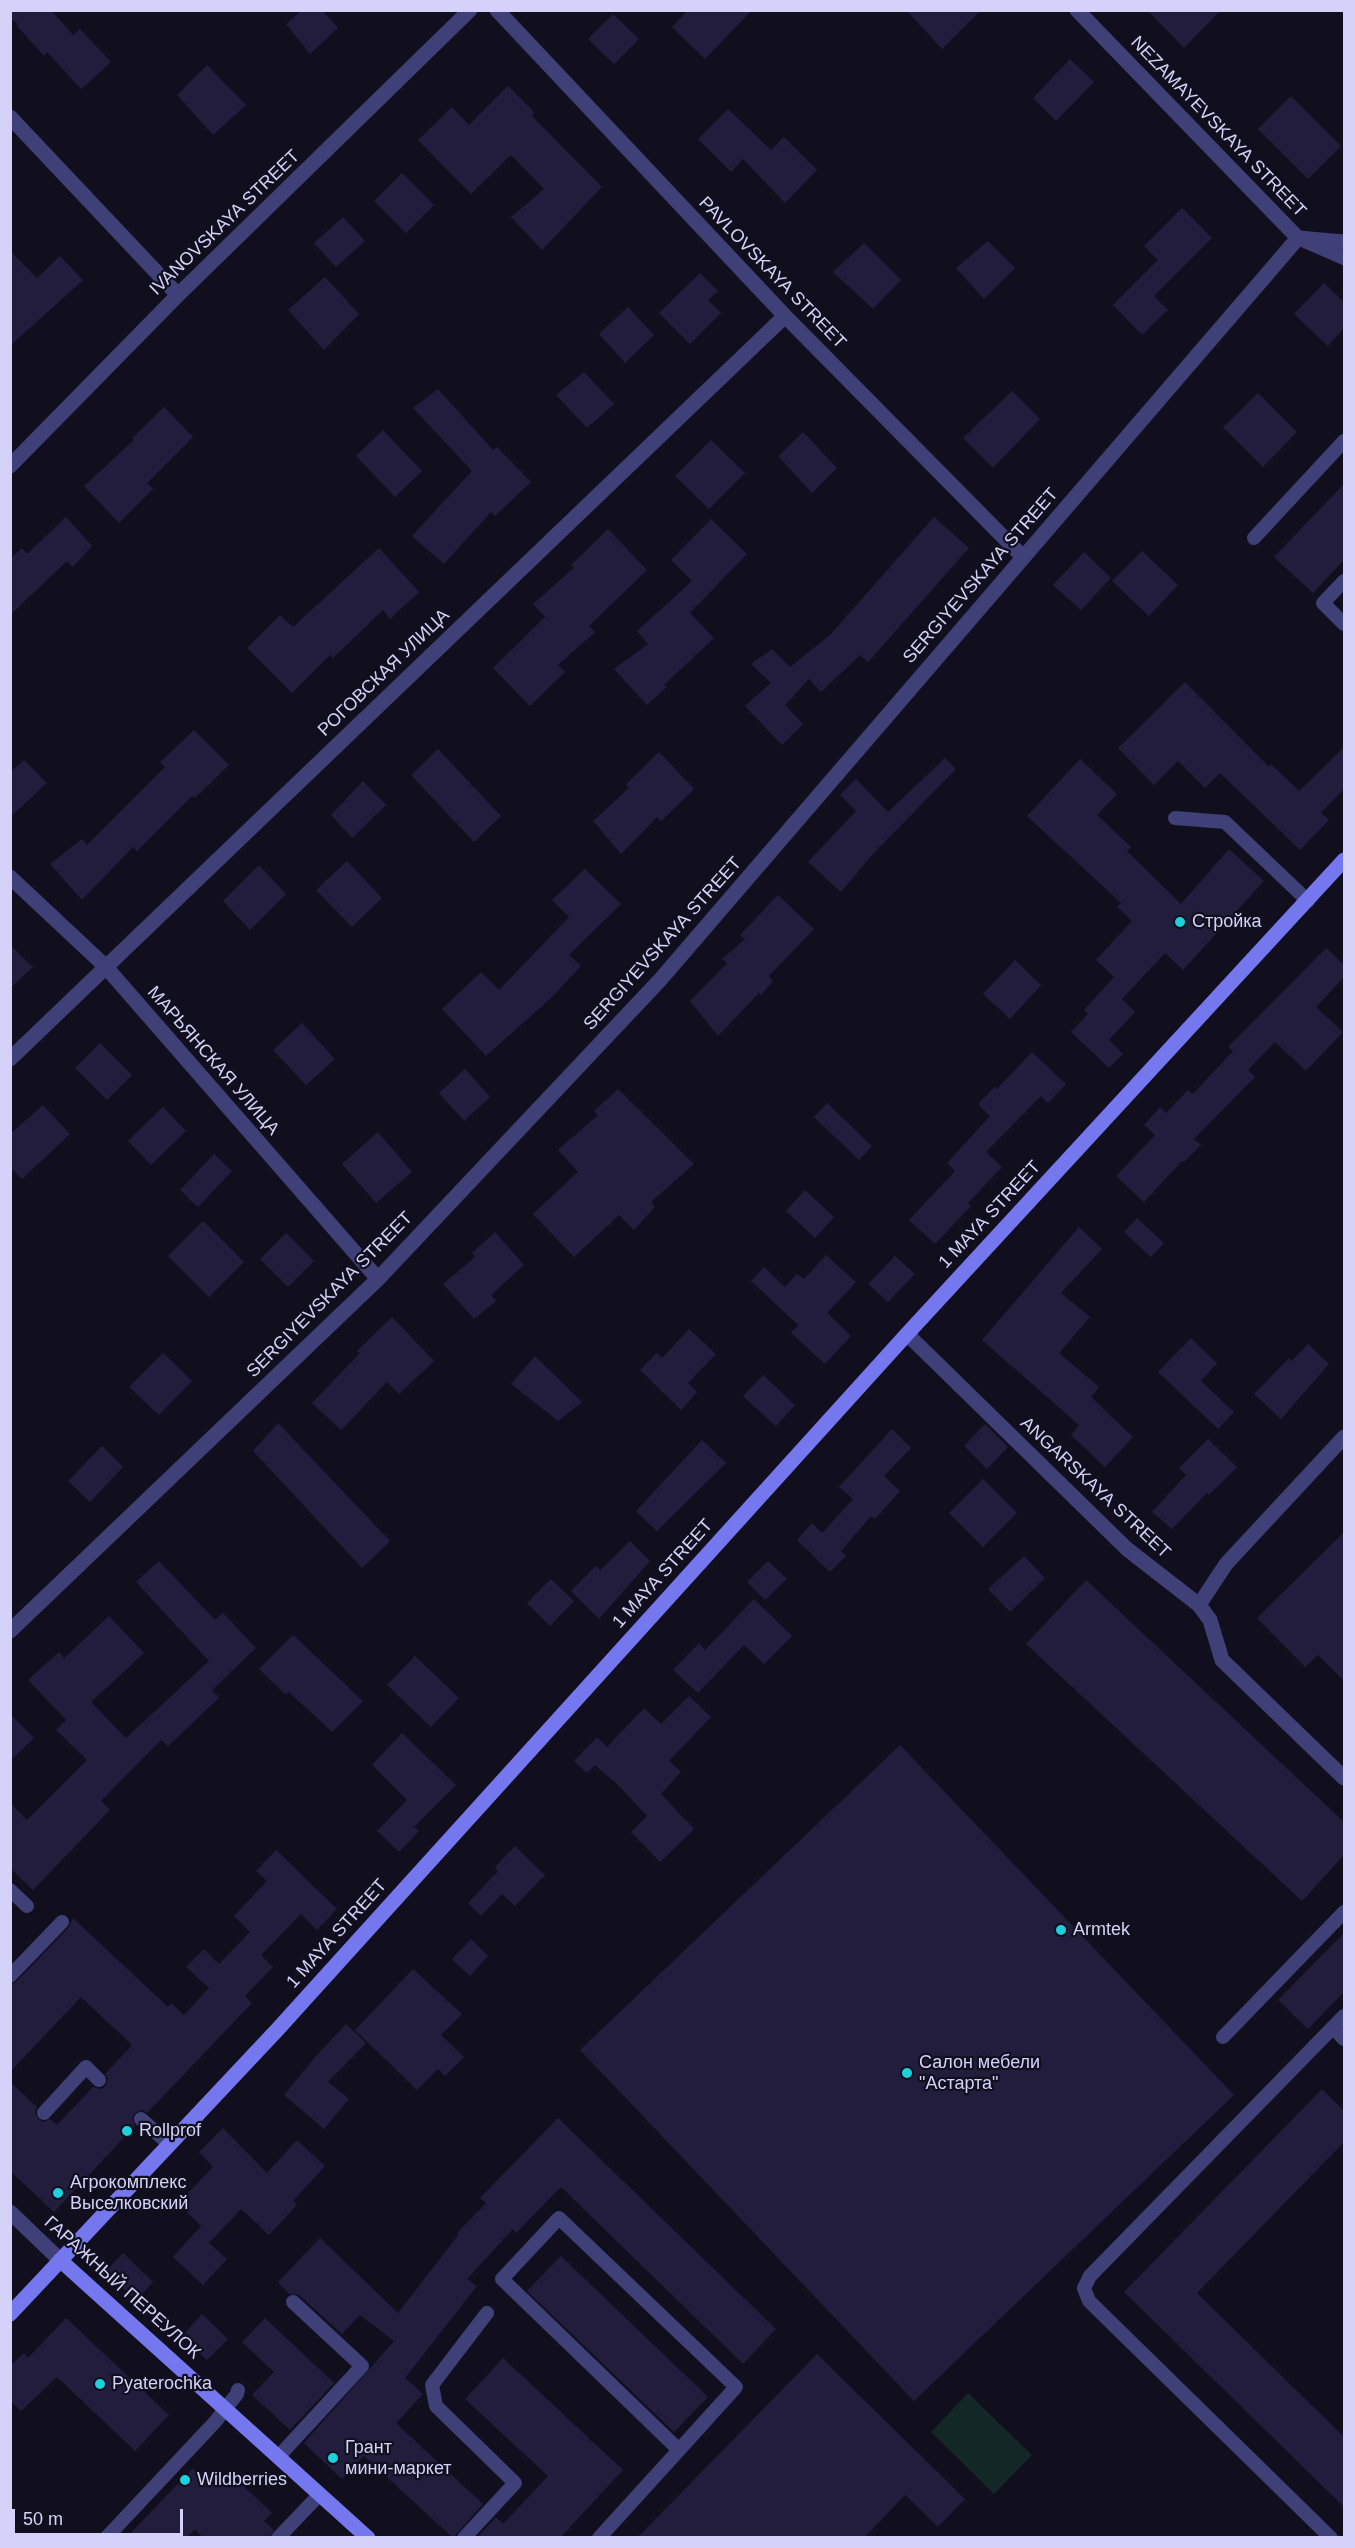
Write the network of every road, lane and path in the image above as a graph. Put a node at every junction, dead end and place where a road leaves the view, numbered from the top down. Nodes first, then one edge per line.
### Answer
1 (470, 10) edge
2 (497, 10) edge
3 (1077, 10) edge
4 (10, 117) edge
5 (1298, 238) junction
6 (1344, 242) edge
7 (1344, 258) edge
8 (178, 295) junction
9 (785, 316) junction
10 (1344, 441) edge
11 (10, 466) edge
12 (1254, 538) dead end
13 (1023, 558) junction
14 (1344, 581) edge
15 (1344, 624) edge
16 (1175, 818) dead end
17 (1344, 860) edge
18 (10, 877) edge
19 (1308, 901) junction
20 (105, 966) junction
21 (10, 1059) edge
22 (378, 1279) junction
23 (907, 1334) junction
24 (1344, 1437) edge
25 (1199, 1605) junction
26 (10, 1631) edge
27 (1344, 1778) edge
28 (10, 1890) edge
29 (27, 1906) dead end
30 (1344, 1912) edge
31 (62, 1922) dead end
32 (10, 1976) edge
33 (1344, 2016) edge
34 (1333, 2028) junction
35 (1223, 2037) dead end
36 (1344, 2039) edge
37 (99, 2080) dead end
38 (44, 2113) dead end
39 (141, 2119) dead end
40 (169, 2144) junction
41 (10, 2212) edge
42 (60, 2260) junction
43 (49, 2272) junction
44 (293, 2302) dead end
45 (487, 2313) dead end
46 (10, 2314) edge
47 (201, 2386) junction
48 (238, 2390) dead end
49 (226, 2408) junction
50 (679, 2450) junction
51 (279, 2456) junction
52 (320, 2494) junction
53 (106, 2538) edge
54 (278, 2538) edge
55 (368, 2538) edge
56 (464, 2538) edge
57 (599, 2538) edge
58 (1331, 2538) edge

1 - 8 street, IVANOVSKAYA STREET
2 - 9 street, PAVLOVSKAYA STREET
3 - 5 street, NEZAMAYEVSKAYA STREET
4 - 8 street
5 - 6 street, NEZAMAYEVSKAYA STREET
5 - 7 lane
5 - 13 street, SERGIYEVSKAYA STREET
8 - 11 street, IVANOVSKAYA STREET
9 - 13 street, PAVLOVSKAYA STREET
9 - 20 street, РОГОВСКАЯ УЛИЦА
10 - 12 lane
13 - 22 street, SERGIYEVSKAYA STREET
14 - 15 lane
16 - 19 lane
17 - 19 street, 1 MAYA STREET
18 - 20 street, МАРЬЯНСКАЯ УЛИЦА
19 - 23 street, 1 MAYA STREET
20 - 21 street, РОГОВСКАЯ УЛИЦА
20 - 22 street, МАРЬЯНСКАЯ УЛИЦА
22 - 26 street, SERGIYEVSKAYA STREET
23 - 25 street, ANGARSKAYA STREET
23 - 40 street, 1 MAYA STREET
24 - 25 street
25 - 27 street, ANGARSKAYA STREET
28 - 29 lane
30 - 35 lane
31 - 32 lane
33 - 34 lane
34 - 36 lane
34 - 58 lane
37 - 38 lane
39 - 40 lane
40 - 42 street, 1 MAYA STREET
41 - 42 street, ГАРАЖНЫЙ ПЕРЕУЛОК
42 - 43 street, 1 MAYA STREET
42 - 47 street, ГАРАЖНЫЙ ПЕРЕУЛОК
43 - 46 street, 1 MAYA STREET
43 - 47 street
44 - 51 lane
45 - 56 lane
47 - 49 street, ГАРАЖНЫЙ ПЕРЕУЛОК
48 - 49 lane
49 - 51 street, ГАРАЖНЫЙ ПЕРЕУЛОК
49 - 53 lane
50 - 50 lane
50 - 57 lane
51 - 52 street, ГАРАЖНЫЙ ПЕРЕУЛОК
52 - 54 lane
52 - 55 street, ГАРАЖНЫЙ ПЕРЕУЛОК

